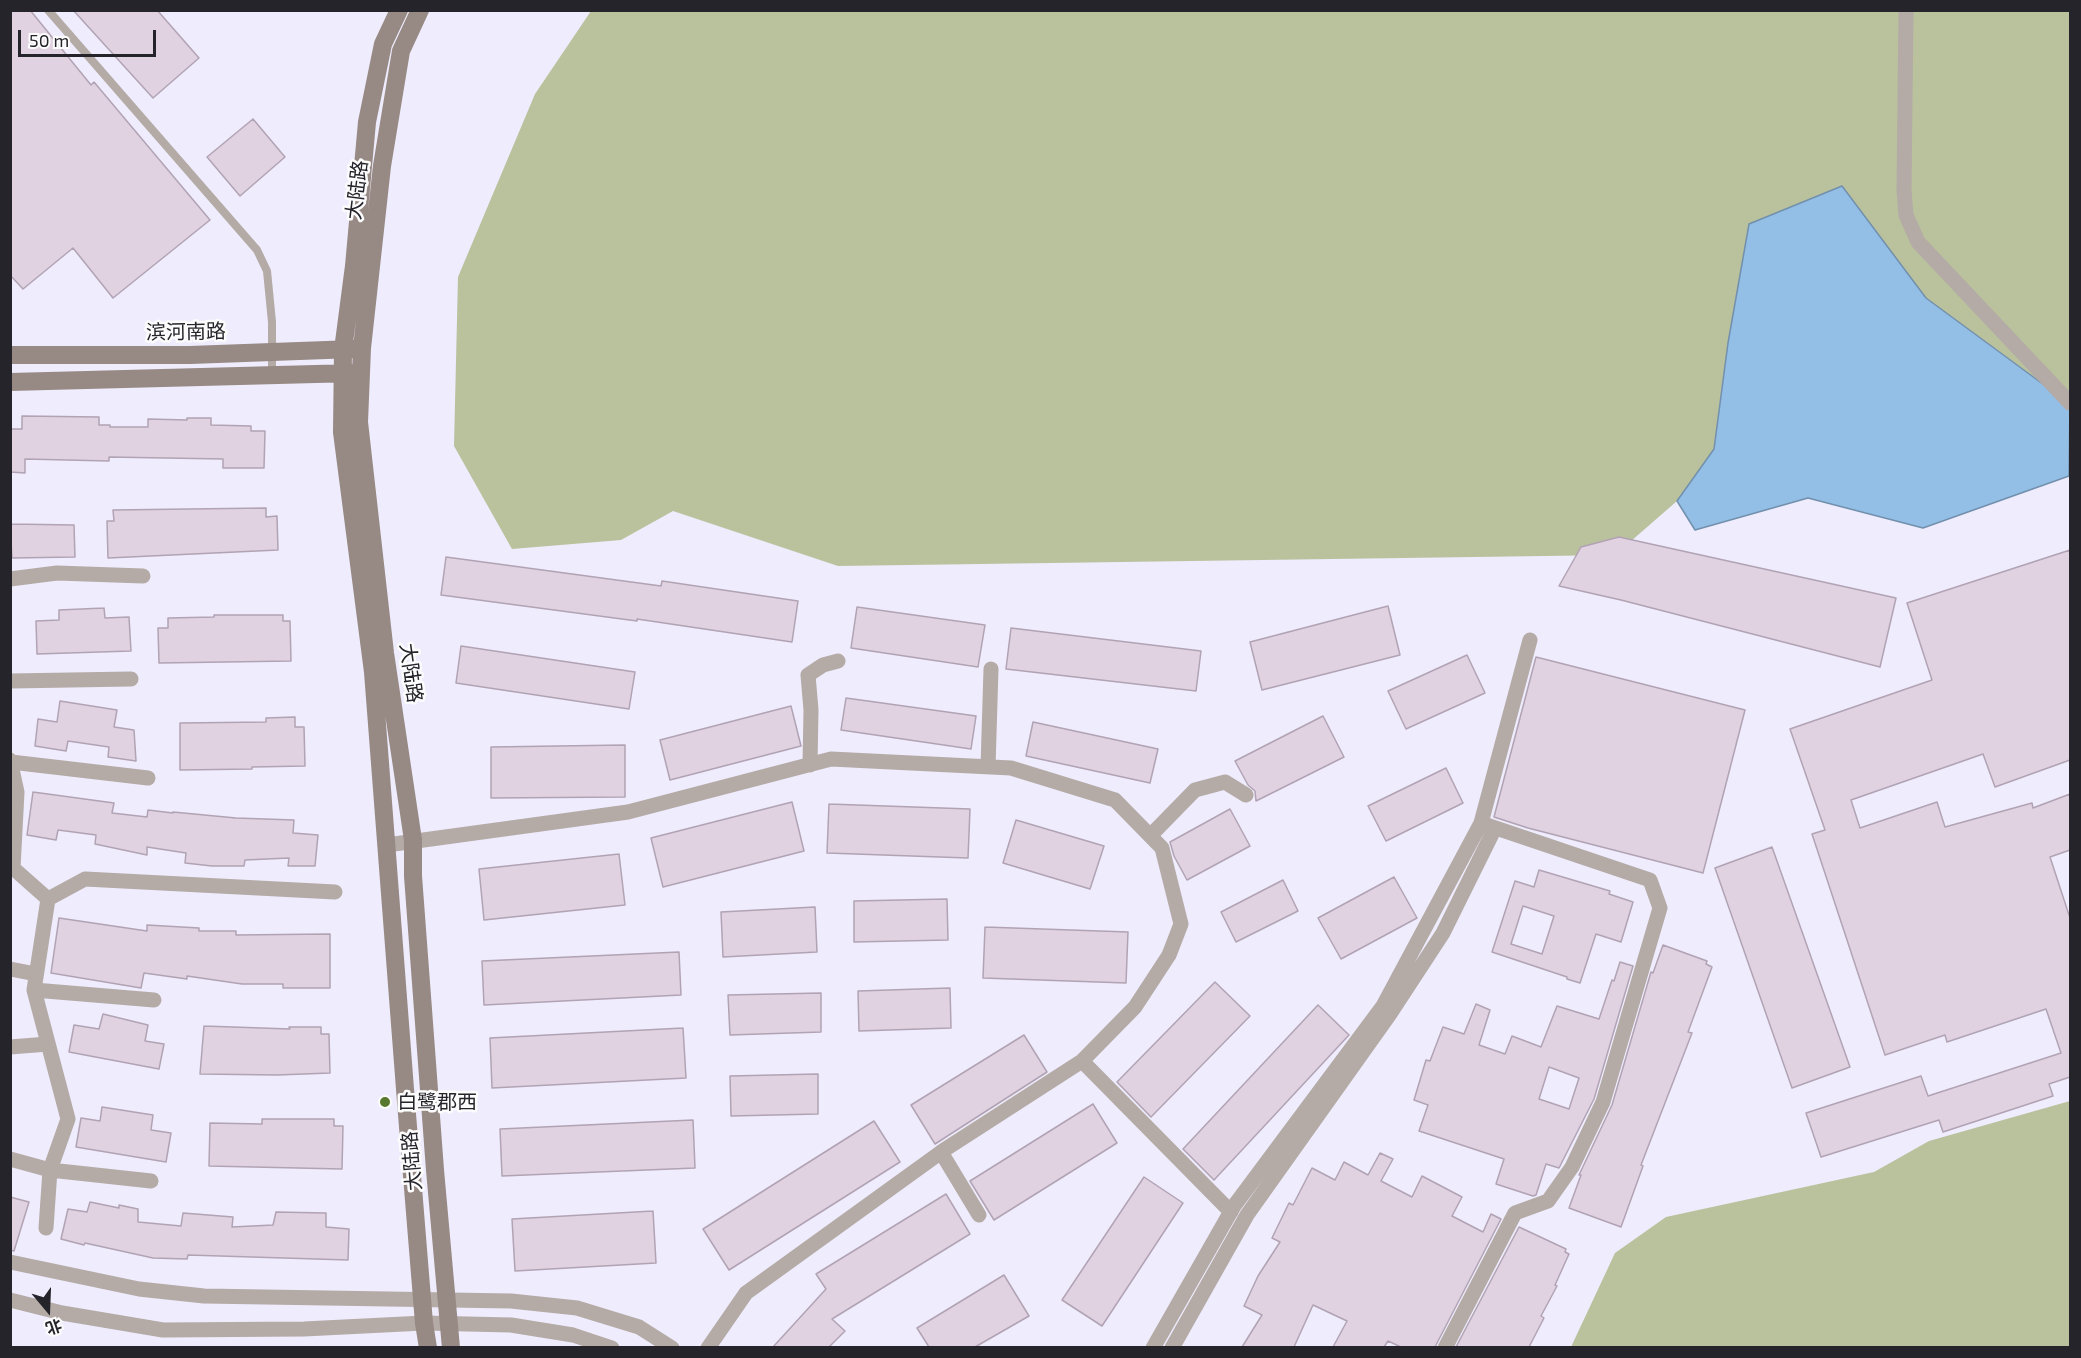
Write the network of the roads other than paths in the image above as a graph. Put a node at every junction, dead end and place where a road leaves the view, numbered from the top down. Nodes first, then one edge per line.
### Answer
1 (48, 10) edge
2 (399, 10) edge
3 (420, 10) edge
4 (1906, 10) edge
5 (362, 348) junction
6 (343, 350) junction
7 (272, 352) junction
8 (10, 355) edge
9 (361, 372) junction
10 (342, 374) junction
11 (272, 376) junction
12 (10, 382) edge
13 (2070, 403) edge
14 (143, 576) dead end
15 (10, 579) edge
16 (1530, 640) dead end
17 (838, 661) dead end
18 (991, 669) dead end
19 (131, 679) dead end
20 (10, 681) edge
21 (11, 761) edge
22 (810, 765) junction
23 (988, 767) junction
24 (148, 778) dead end
25 (1246, 795) dead end
26 (1488, 826) junction
27 (1150, 836) junction
28 (413, 840) junction
29 (387, 845) junction
30 (12, 866) edge
31 (335, 892) dead end
32 (48, 898) junction
33 (10, 969) edge
34 (36, 974) junction
35 (34, 990) junction
36 (154, 1000) dead end
37 (48, 1044) junction
38 (10, 1047) edge
39 (1082, 1061) junction
40 (941, 1152) junction
41 (10, 1160) edge
42 (50, 1170) junction
43 (151, 1181) dead end
44 (1231, 1212) junction
45 (979, 1215) dead end
46 (45, 1228) dead end
47 (10, 1262) edge
48 (422, 1299) junction
49 (10, 1300) edge
50 (447, 1300) junction
51 (424, 1323) junction
52 (449, 1323) junction
53 (428, 1347) edge
54 (451, 1347) edge
55 (612, 1347) edge
56 (672, 1347) edge
57 (708, 1347) edge
58 (1153, 1347) edge
59 (1172, 1347) edge
60 (1445, 1347) edge

1 - 7 lane
2 - 6 main road, 大陆路
3 - 5 main road, 大陆路
4 - 13 street
5 - 6 main road, 滨河南路
5 - 9 main road, 大陆路
6 - 7 main road, 滨河南路
6 - 10 main road, 大陆路
7 - 8 main road, 滨河南路
7 - 11 lane
9 - 10 main road
9 - 28 main road, 大陆路
10 - 11 main road
10 - 29 main road, 大陆路
11 - 12 main road
14 - 15 street
16 - 26 street
17 - 22 street
18 - 23 street
19 - 20 street
21 - 24 street
21 - 30 street
22 - 23 street
22 - 28 street
23 - 27 street
25 - 27 street
26 - 44 street
26 - 59 street
26 - 60 street
27 - 39 street
28 - 29 street
28 - 50 main road, 大陆路
29 - 48 main road, 大陆路
30 - 32 street
31 - 32 street
32 - 34 street
33 - 34 street
34 - 35 street
35 - 36 street
35 - 37 street
37 - 38 street
37 - 42 street
39 - 40 street
39 - 44 street
40 - 45 street
40 - 57 street
41 - 42 street
42 - 43 street
42 - 46 street
44 - 58 street
47 - 48 street
48 - 50 street
48 - 51 main road, 大陆路
49 - 51 street
50 - 52 main road, 大陆路
50 - 56 street
51 - 52 street
51 - 53 main road, 大陆路
52 - 54 main road, 大陆路
52 - 55 street

